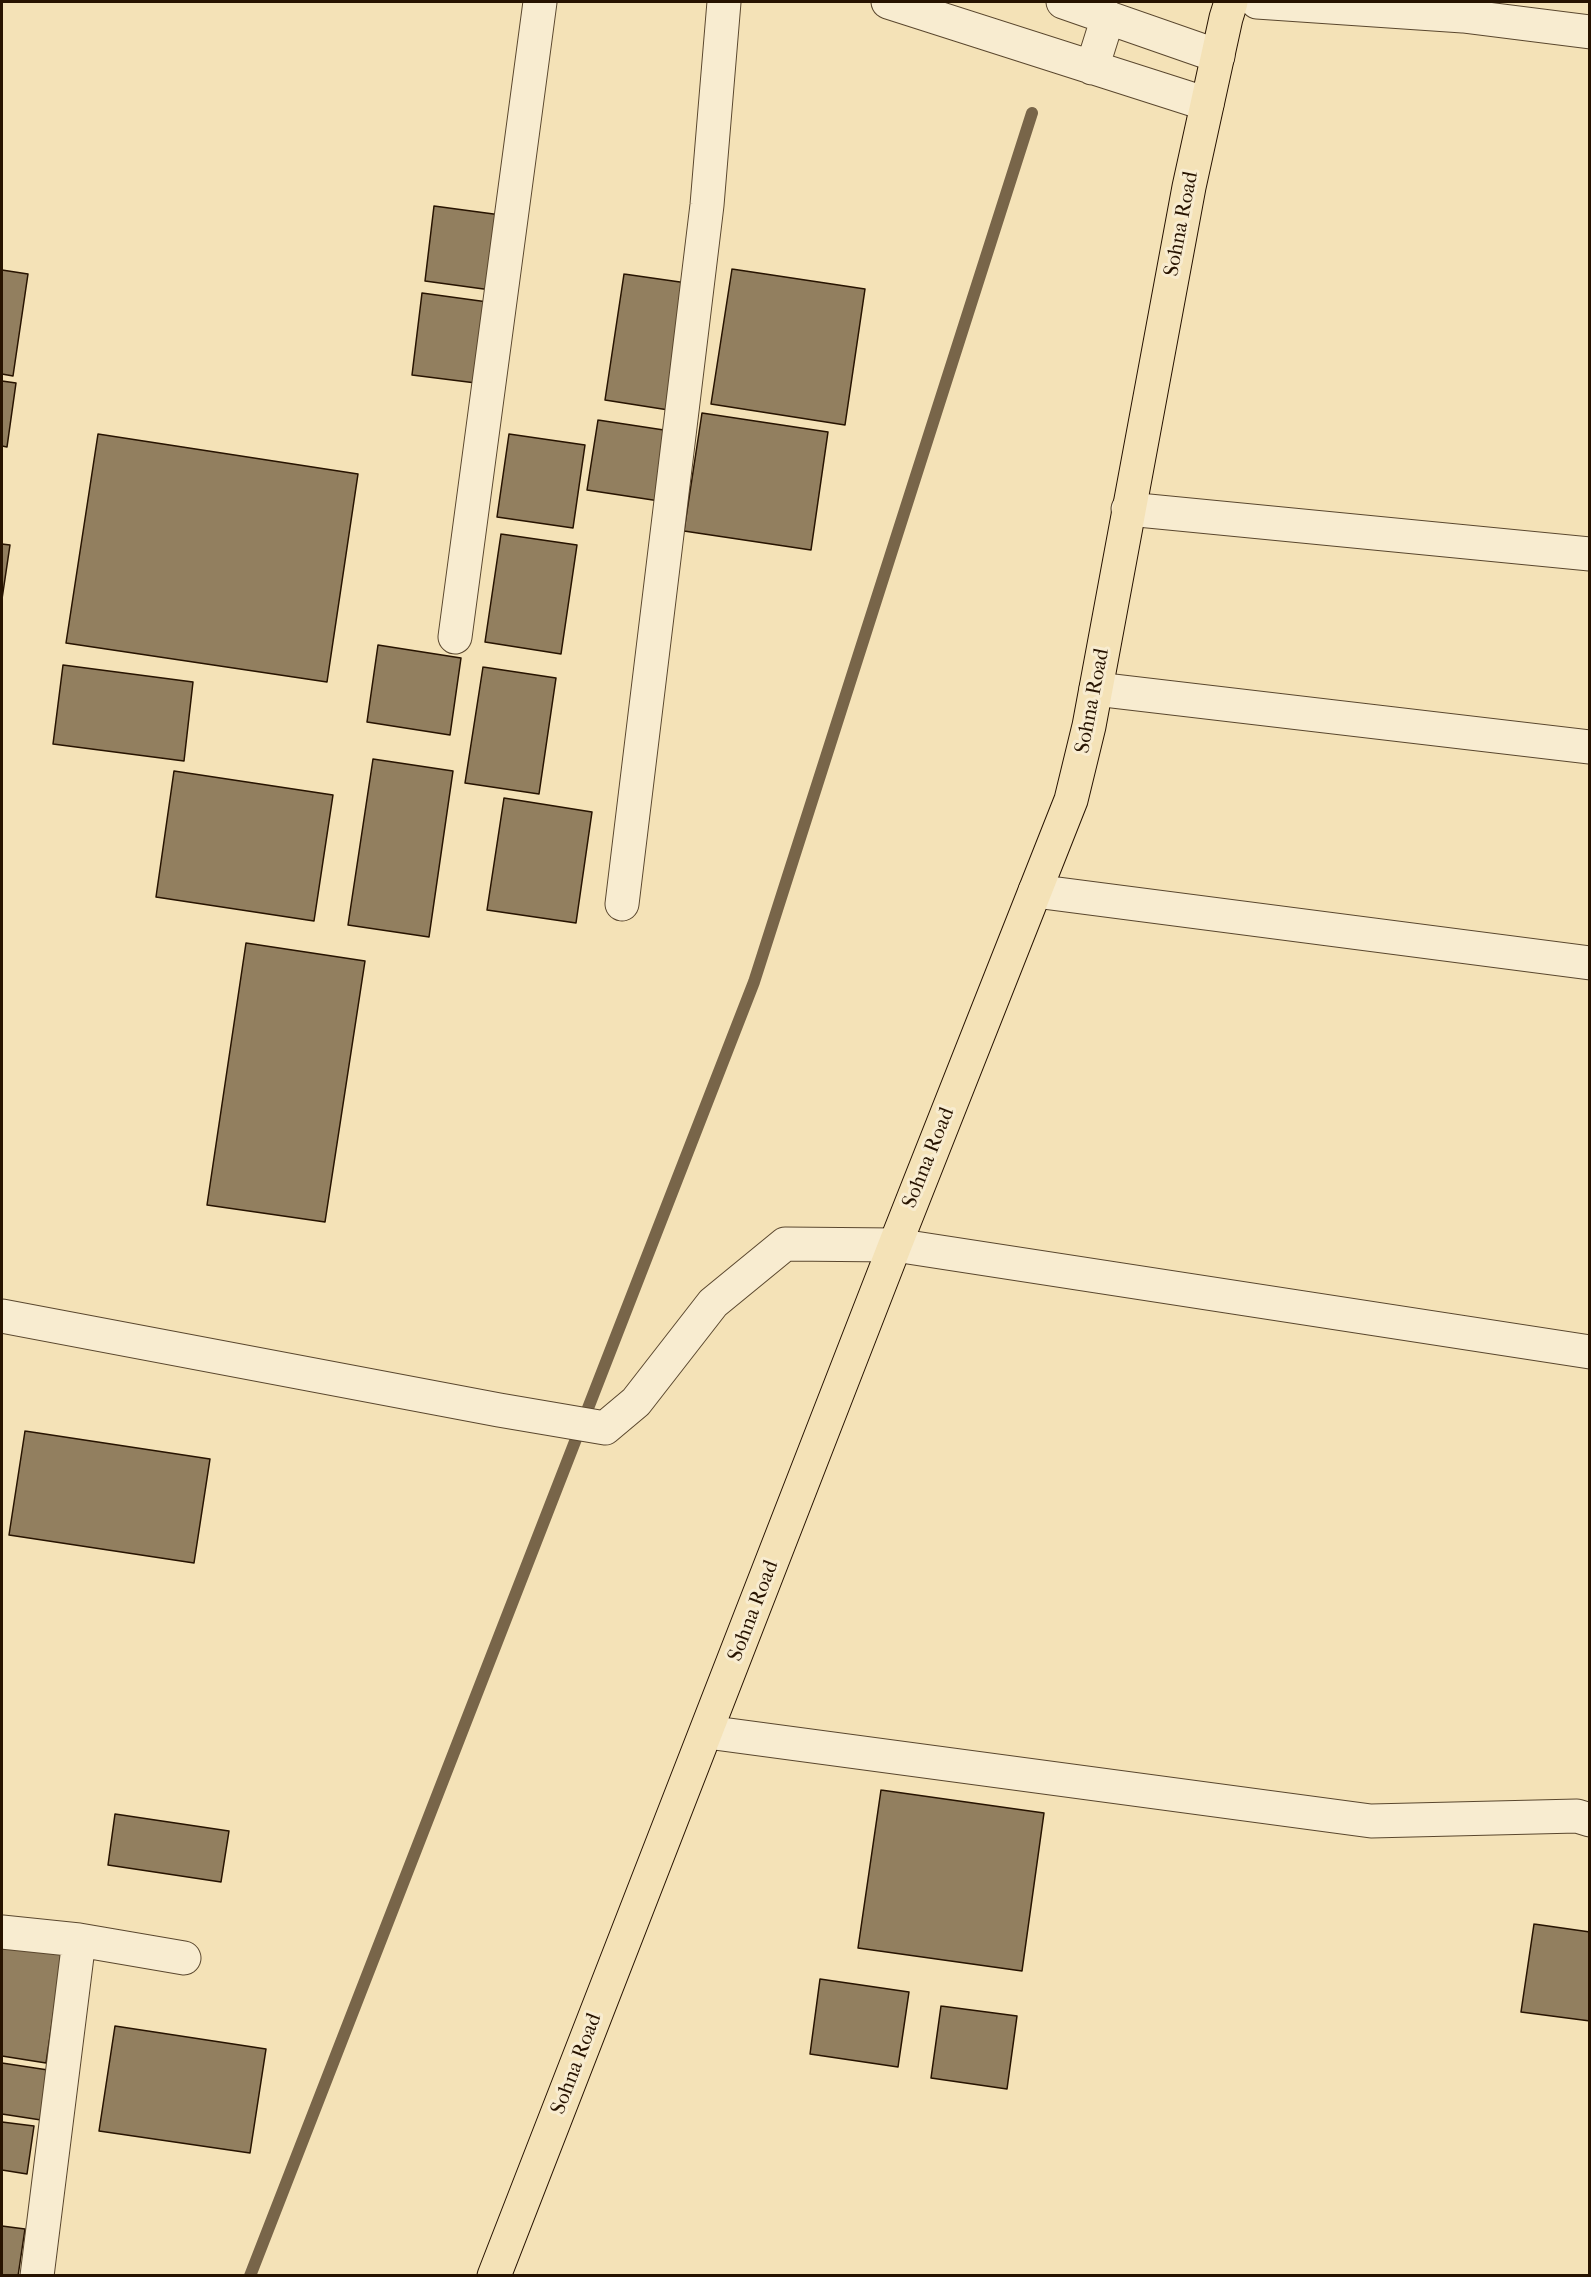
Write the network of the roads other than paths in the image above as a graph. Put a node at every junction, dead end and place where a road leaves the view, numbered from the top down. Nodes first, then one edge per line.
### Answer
1 (540, 2) edge
2 (724, 2) edge
3 (888, 2) edge
4 (1063, 2) edge
5 (1231, 2) edge
6 (1257, 2) edge
7 (1463, 9) edge
8 (1107, 17) junction
9 (1590, 32) edge
10 (1218, 56) junction
11 (1092, 68) junction
12 (1207, 104) junction
13 (1128, 508) junction
14 (1590, 554) edge
15 (455, 637) dead end
16 (1096, 689) junction
17 (1590, 747) edge
18 (1035, 891) junction
19 (622, 904) dead end
20 (1590, 963) edge
21 (895, 1245) junction
22 (2, 1316) edge
23 (1590, 1352) edge
24 (707, 1732) junction
25 (1590, 1820) edge
26 (2, 1932) edge
27 (79, 1940) junction
28 (184, 1958) dead end
29 (37, 2276) edge
30 (494, 2276) edge

1 - 15 street
2 - 19 street
3 - 11 street
4 - 8 street
5 - 10 main road, Sohna Road
6 - 7 street
7 - 9 street
8 - 10 street
8 - 11 street
10 - 12 main road, Sohna Road
11 - 12 street
12 - 13 main road, Sohna Road
13 - 14 street
13 - 16 main road, Sohna Road
16 - 17 street
16 - 18 main road, Sohna Road
18 - 20 street
18 - 21 main road, Sohna Road
21 - 22 street
21 - 23 street
21 - 24 main road, Sohna Road
24 - 25 street
24 - 30 main road, Sohna Road
26 - 27 street
27 - 28 street
27 - 29 street

